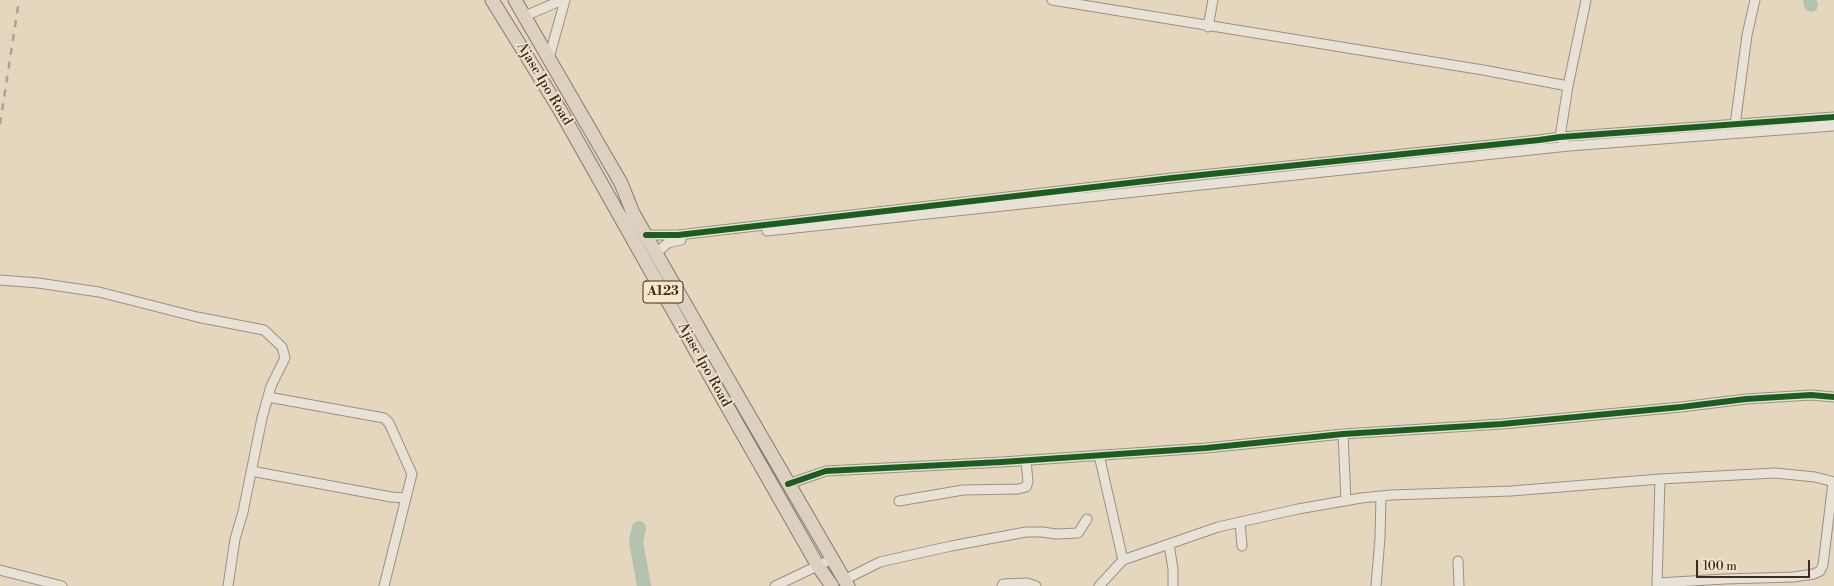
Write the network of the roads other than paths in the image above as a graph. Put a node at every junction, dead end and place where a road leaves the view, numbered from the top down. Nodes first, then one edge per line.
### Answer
1 (492, 0) edge
2 (515, 0) edge
3 (562, 0) edge
4 (565, 0) edge
5 (1052, 0) edge
6 (1213, 0) edge
7 (1586, 0) edge
8 (1755, 0) edge
9 (525, 16) junction
10 (1208, 27) junction
11 (549, 58) junction
12 (1568, 86) junction
13 (1834, 117) edge
14 (1735, 125) junction
15 (1834, 126) edge
16 (1560, 137) junction
17 (1568, 146) junction
18 (646, 235) junction
19 (656, 253) junction
20 (0, 280) edge
21 (268, 397) junction
22 (1834, 397) edge
23 (1343, 434) junction
24 (1099, 455) junction
25 (1026, 460) junction
26 (251, 471) junction
27 (1660, 479) junction
28 (1833, 482) edge
29 (788, 484) junction
30 (1381, 496) junction
31 (406, 498) junction
32 (898, 501) dead end
33 (1346, 501) junction
34 (1086, 519) dead end
35 (1240, 522) junction
36 (1169, 544) junction
37 (1242, 546) dead end
38 (832, 559) junction
39 (1123, 560) junction
40 (1458, 561) dead end
41 (818, 566) junction
42 (0, 570) edge
43 (846, 583) edge
44 (1657, 584) edge
45 (62, 586) edge
46 (228, 586) edge
47 (384, 586) edge
48 (775, 586) edge
49 (832, 586) edge
50 (1002, 586) edge
51 (1036, 586) edge
52 (1099, 586) edge
53 (1173, 586) edge
54 (1376, 586) edge
55 (1459, 586) edge

1 - 41 highway, Ajase Ipo Road / A123
2 - 9 highway, Ajase Ipo Road / A123
3 - 9 street
4 - 11 street
5 - 10 street
6 - 10 street
7 - 12 street
8 - 14 street
9 - 11 highway, Ajase Ipo Road / A123
10 - 12 street
11 - 18 highway, Ajase Ipo Road / A123
12 - 16 street
13 - 14 street
14 - 16 street
15 - 17 street
16 - 17 street
16 - 18 street
17 - 19 street
18 - 19 highway, Ajase Ipo Road / A123
19 - 29 highway, Ajase Ipo Road / A123
20 - 21 street
21 - 26 street
21 - 31 street
22 - 23 street
23 - 24 street
23 - 33 street
24 - 25 street
24 - 39 street
25 - 29 street
25 - 32 street
26 - 31 street
26 - 46 street
27 - 28 street
27 - 30 street
27 - 44 street
28 - 44 street
29 - 38 highway, Ajase Ipo Road / A123
30 - 33 street
30 - 54 street
31 - 47 street
33 - 35 street
34 - 43 street
35 - 36 street
35 - 37 street
36 - 39 street
36 - 53 street
38 - 41 street
38 - 43 highway, Ajase Ipo Road / A123
39 - 52 street
40 - 55 street
41 - 48 street
41 - 49 highway, Ajase Ipo Road / A123
42 - 45 street
50 - 51 street

